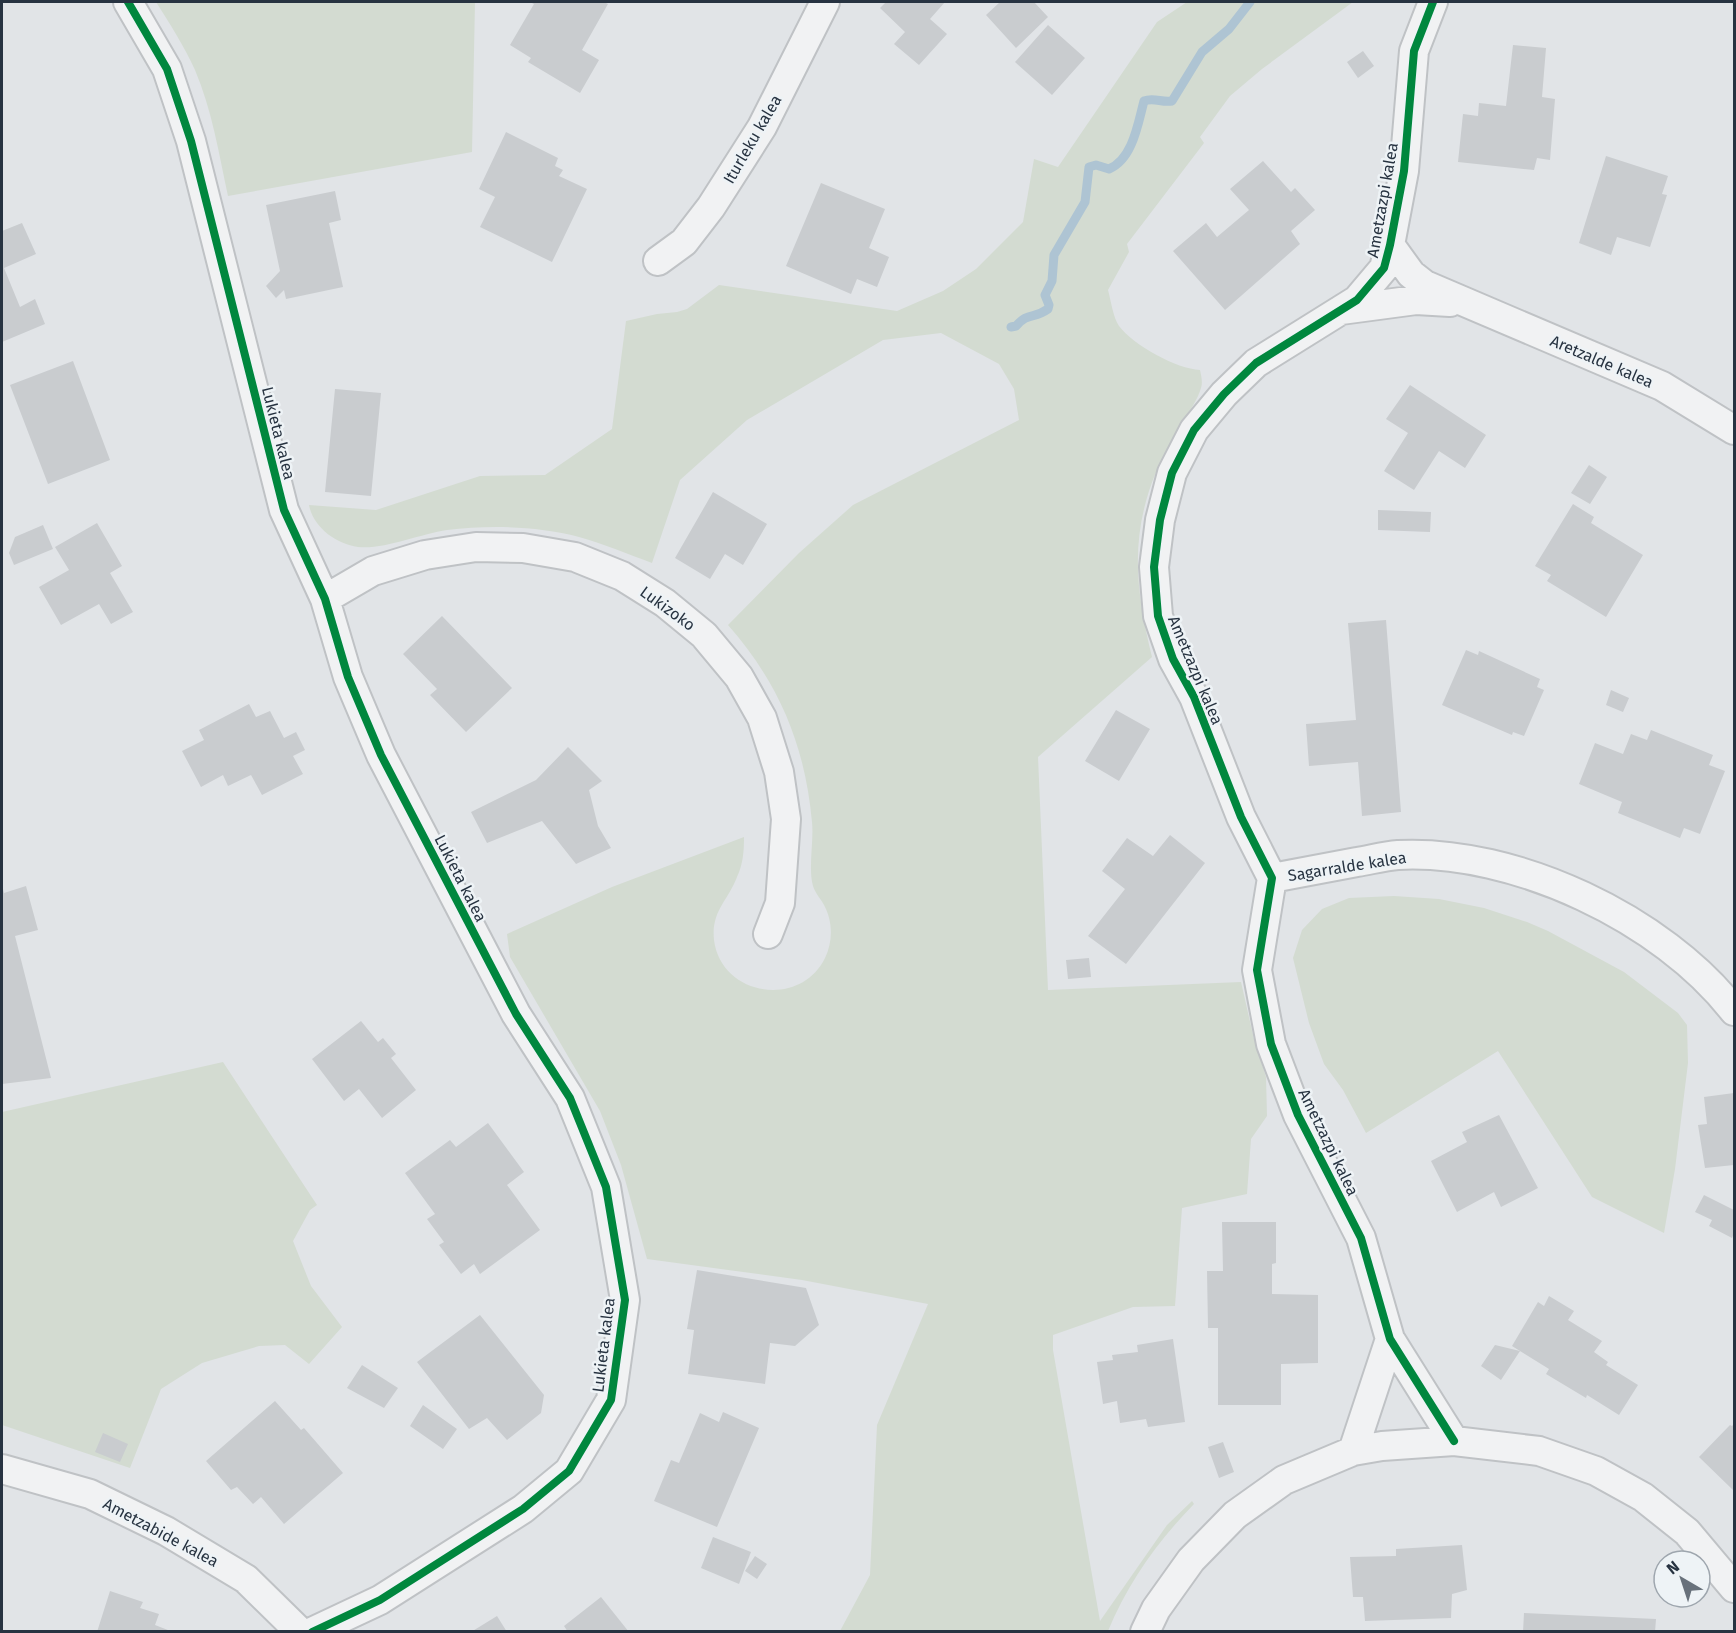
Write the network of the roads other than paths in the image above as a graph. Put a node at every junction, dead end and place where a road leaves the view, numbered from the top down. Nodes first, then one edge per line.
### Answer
1 (128, 2) edge
2 (825, 2) edge
3 (1433, 2) edge
4 (1390, 245) junction
5 (658, 261) dead end
6 (1464, 303) junction
7 (1340, 310) junction
8 (1734, 430) edge
9 (325, 599) junction
10 (1272, 878) junction
11 (768, 934) dead end
12 (1734, 1011) edge
13 (1390, 1339) junction
14 (1454, 1441) junction
15 (1353, 1451) junction
16 (2, 1469) edge
17 (1734, 1588) edge
18 (380, 1600) junction
19 (300, 1632) edge
20 (312, 1632) edge
21 (359, 1632) edge
22 (1145, 1632) edge

1 - 9 street, Lukieta kalea
2 - 5 street, Iturleku kalea
3 - 4 street, Ametzazpi kalea
4 - 6 street, Aretzalde kalea
4 - 7 street, Ametzazpi kalea
6 - 7 street, Aretzalde kalea
6 - 8 street, Aretzalde kalea
7 - 10 street, Ametzazpi kalea
9 - 11 street, Lukizoko
9 - 18 street, Lukieta kalea
10 - 12 street, Sagarralde kalea
10 - 13 street, Ametzazpi kalea
13 - 14 street, Ametzazpi kalea
13 - 15 street
14 - 15 street
14 - 17 street
15 - 22 street
16 - 19 street, Ametzabide kalea
18 - 20 street, Lukieta kalea
18 - 21 street, Lukieta kalea

